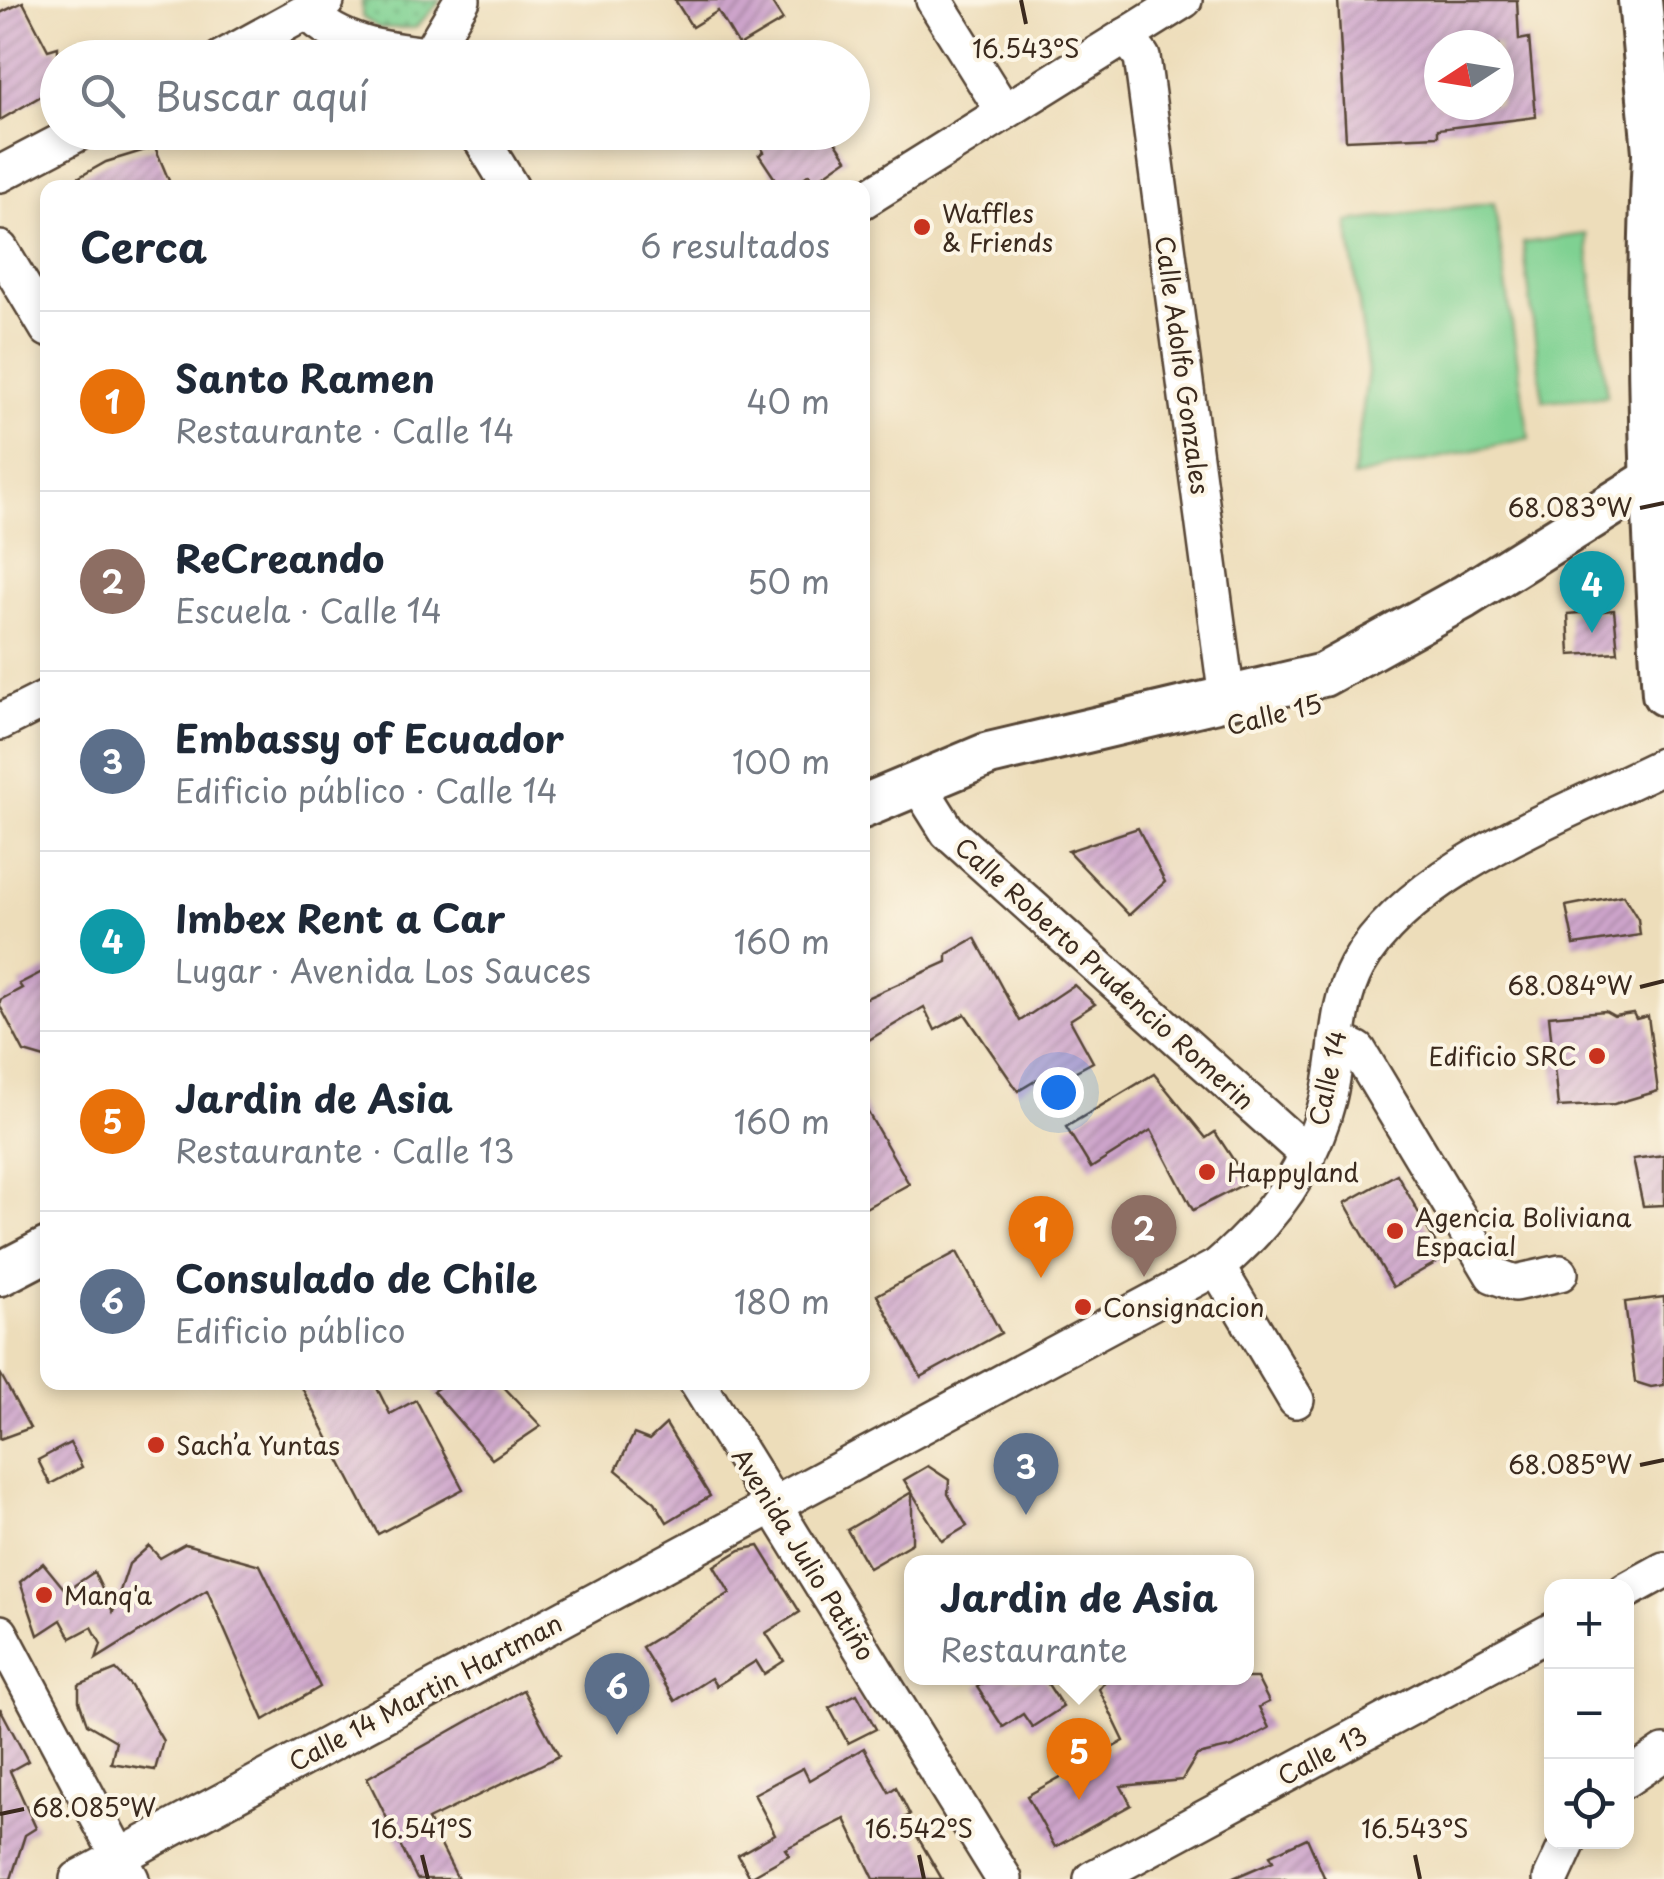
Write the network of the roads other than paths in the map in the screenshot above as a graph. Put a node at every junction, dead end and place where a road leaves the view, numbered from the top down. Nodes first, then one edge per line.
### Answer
1 (462, 0) edge
2 (934, 0) edge
3 (1184, 0) edge
4 (1640, 0) edge
5 (318, 6) edge
6 (1126, 36) junction
7 (255, 40) edge
8 (356, 40) edge
9 (439, 40) edge
10 (1004, 112) junction
11 (46, 150) edge
12 (488, 150) edge
13 (1654, 155) junction
14 (0, 174) edge
15 (506, 180) edge
16 (870, 197) edge
17 (1664, 240) edge
18 (0, 249) edge
19 (40, 316) edge
20 (1658, 494) edge
21 (1664, 694) edge
22 (40, 702) edge
23 (1230, 712) junction
24 (0, 722) edge
25 (1664, 765) edge
26 (922, 792) junction
27 (870, 804) edge
28 (870, 828) edge
29 (1337, 1040) junction
30 (1308, 1155) junction
31 (40, 1228) edge
32 (0, 1248) edge
33 (40, 1253) edge
34 (1217, 1266) junction
35 (1560, 1272) dead end
36 (0, 1274) edge
37 (702, 1390) edge
38 (1296, 1400) dead end
39 (774, 1505) junction
40 (1664, 1570) edge
41 (1634, 1587) edge
42 (0, 1633) edge
43 (1544, 1635) edge
44 (1664, 1754) edge
45 (1634, 1774) edge
46 (1565, 1849) edge
47 (125, 1868) edge
48 (78, 1879) edge
49 (1004, 1879) edge
50 (1092, 1879) edge
51 (1552, 1879) edge

1 - 9 street
2 - 10 street
3 - 6 street
4 - 13 street
5 - 7 street
5 - 8 street
6 - 10 street
6 - 23 street, Calle Adolfo Gonzales
10 - 16 street
11 - 14 street
12 - 15 street
13 - 17 street
13 - 20 street
18 - 19 street
20 - 21 street
20 - 23 street, Calle 15
22 - 24 street
23 - 26 street, Calle 15
25 - 29 street, Calle 14
26 - 27 street, Calle 15
26 - 28 street, Calle 15
26 - 30 street, Calle Roberto Prudencio Romerin
29 - 30 street, Calle 14
29 - 35 street
30 - 34 street, Calle 14
31 - 32 street
33 - 36 street
34 - 38 street
34 - 39 street, Calle 14
37 - 39 street, Avenida Julio Patiño
39 - 47 street, Calle 14 Martin Hartman
39 - 49 street, Avenida Julio Patiño
40 - 41 street
42 - 47 street
43 - 50 street, Calle 13
44 - 45 street
46 - 51 street
47 - 48 street, Calle 14 Martin Hartman

